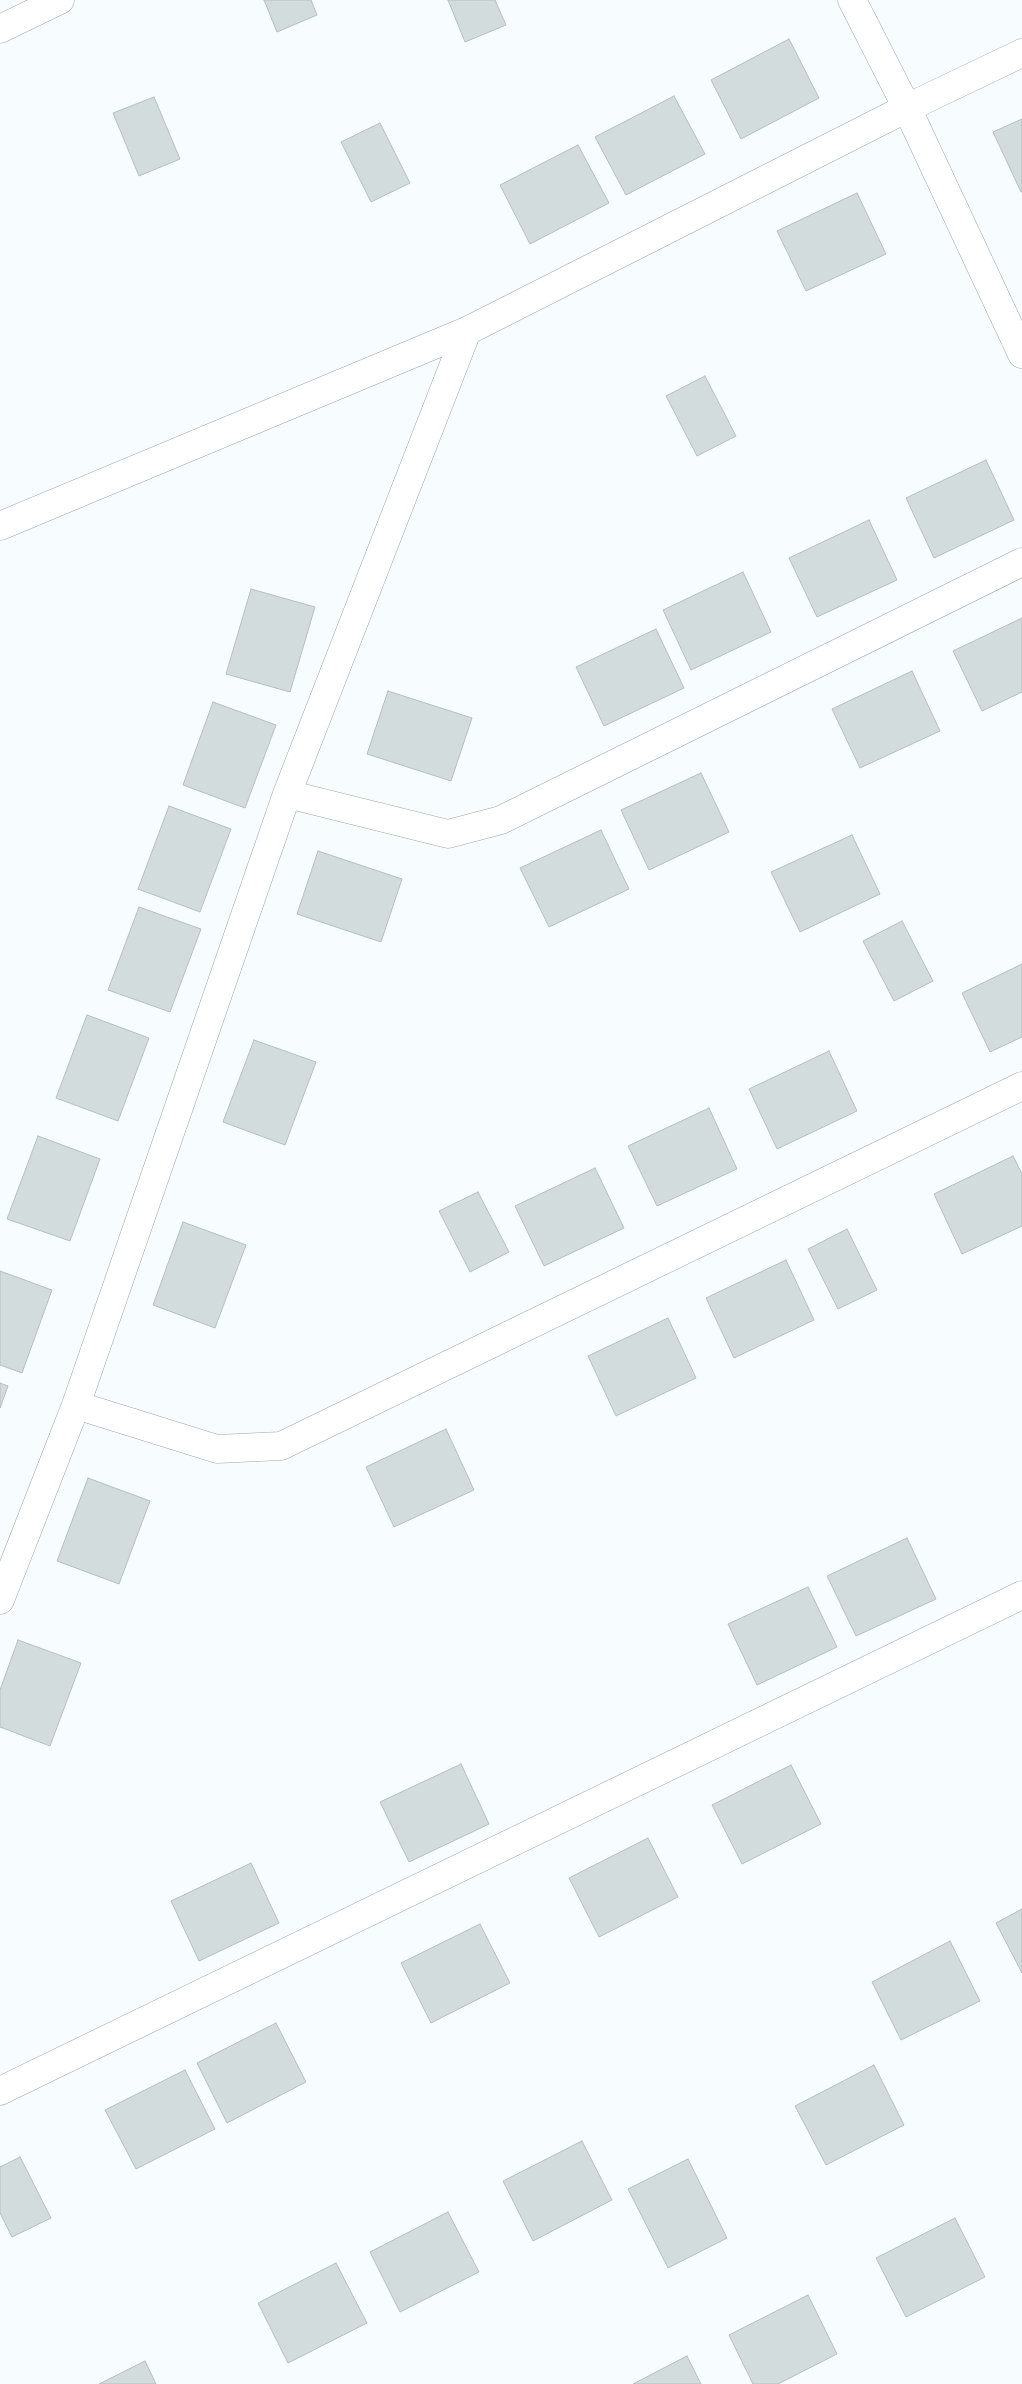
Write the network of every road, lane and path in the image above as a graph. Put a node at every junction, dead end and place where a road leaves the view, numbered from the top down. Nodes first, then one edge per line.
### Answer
1 (60, 0) edge
2 (852, 0) edge
3 (0, 29) edge
4 (1022, 53) edge
5 (907, 108) junction
6 (467, 331) junction
7 (1022, 354) edge
8 (0, 526) edge
9 (1022, 562) edge
10 (287, 794) junction
11 (1022, 1086) edge
12 (76, 1405) junction
13 (1022, 1596) edge
14 (0, 1600) edge
15 (0, 2091) edge

1 - 3 street
2 - 5 street
4 - 5 street
5 - 6 street
5 - 7 street
6 - 8 street
6 - 10 street
9 - 10 street
10 - 12 street
11 - 12 street
12 - 14 street
13 - 15 street

